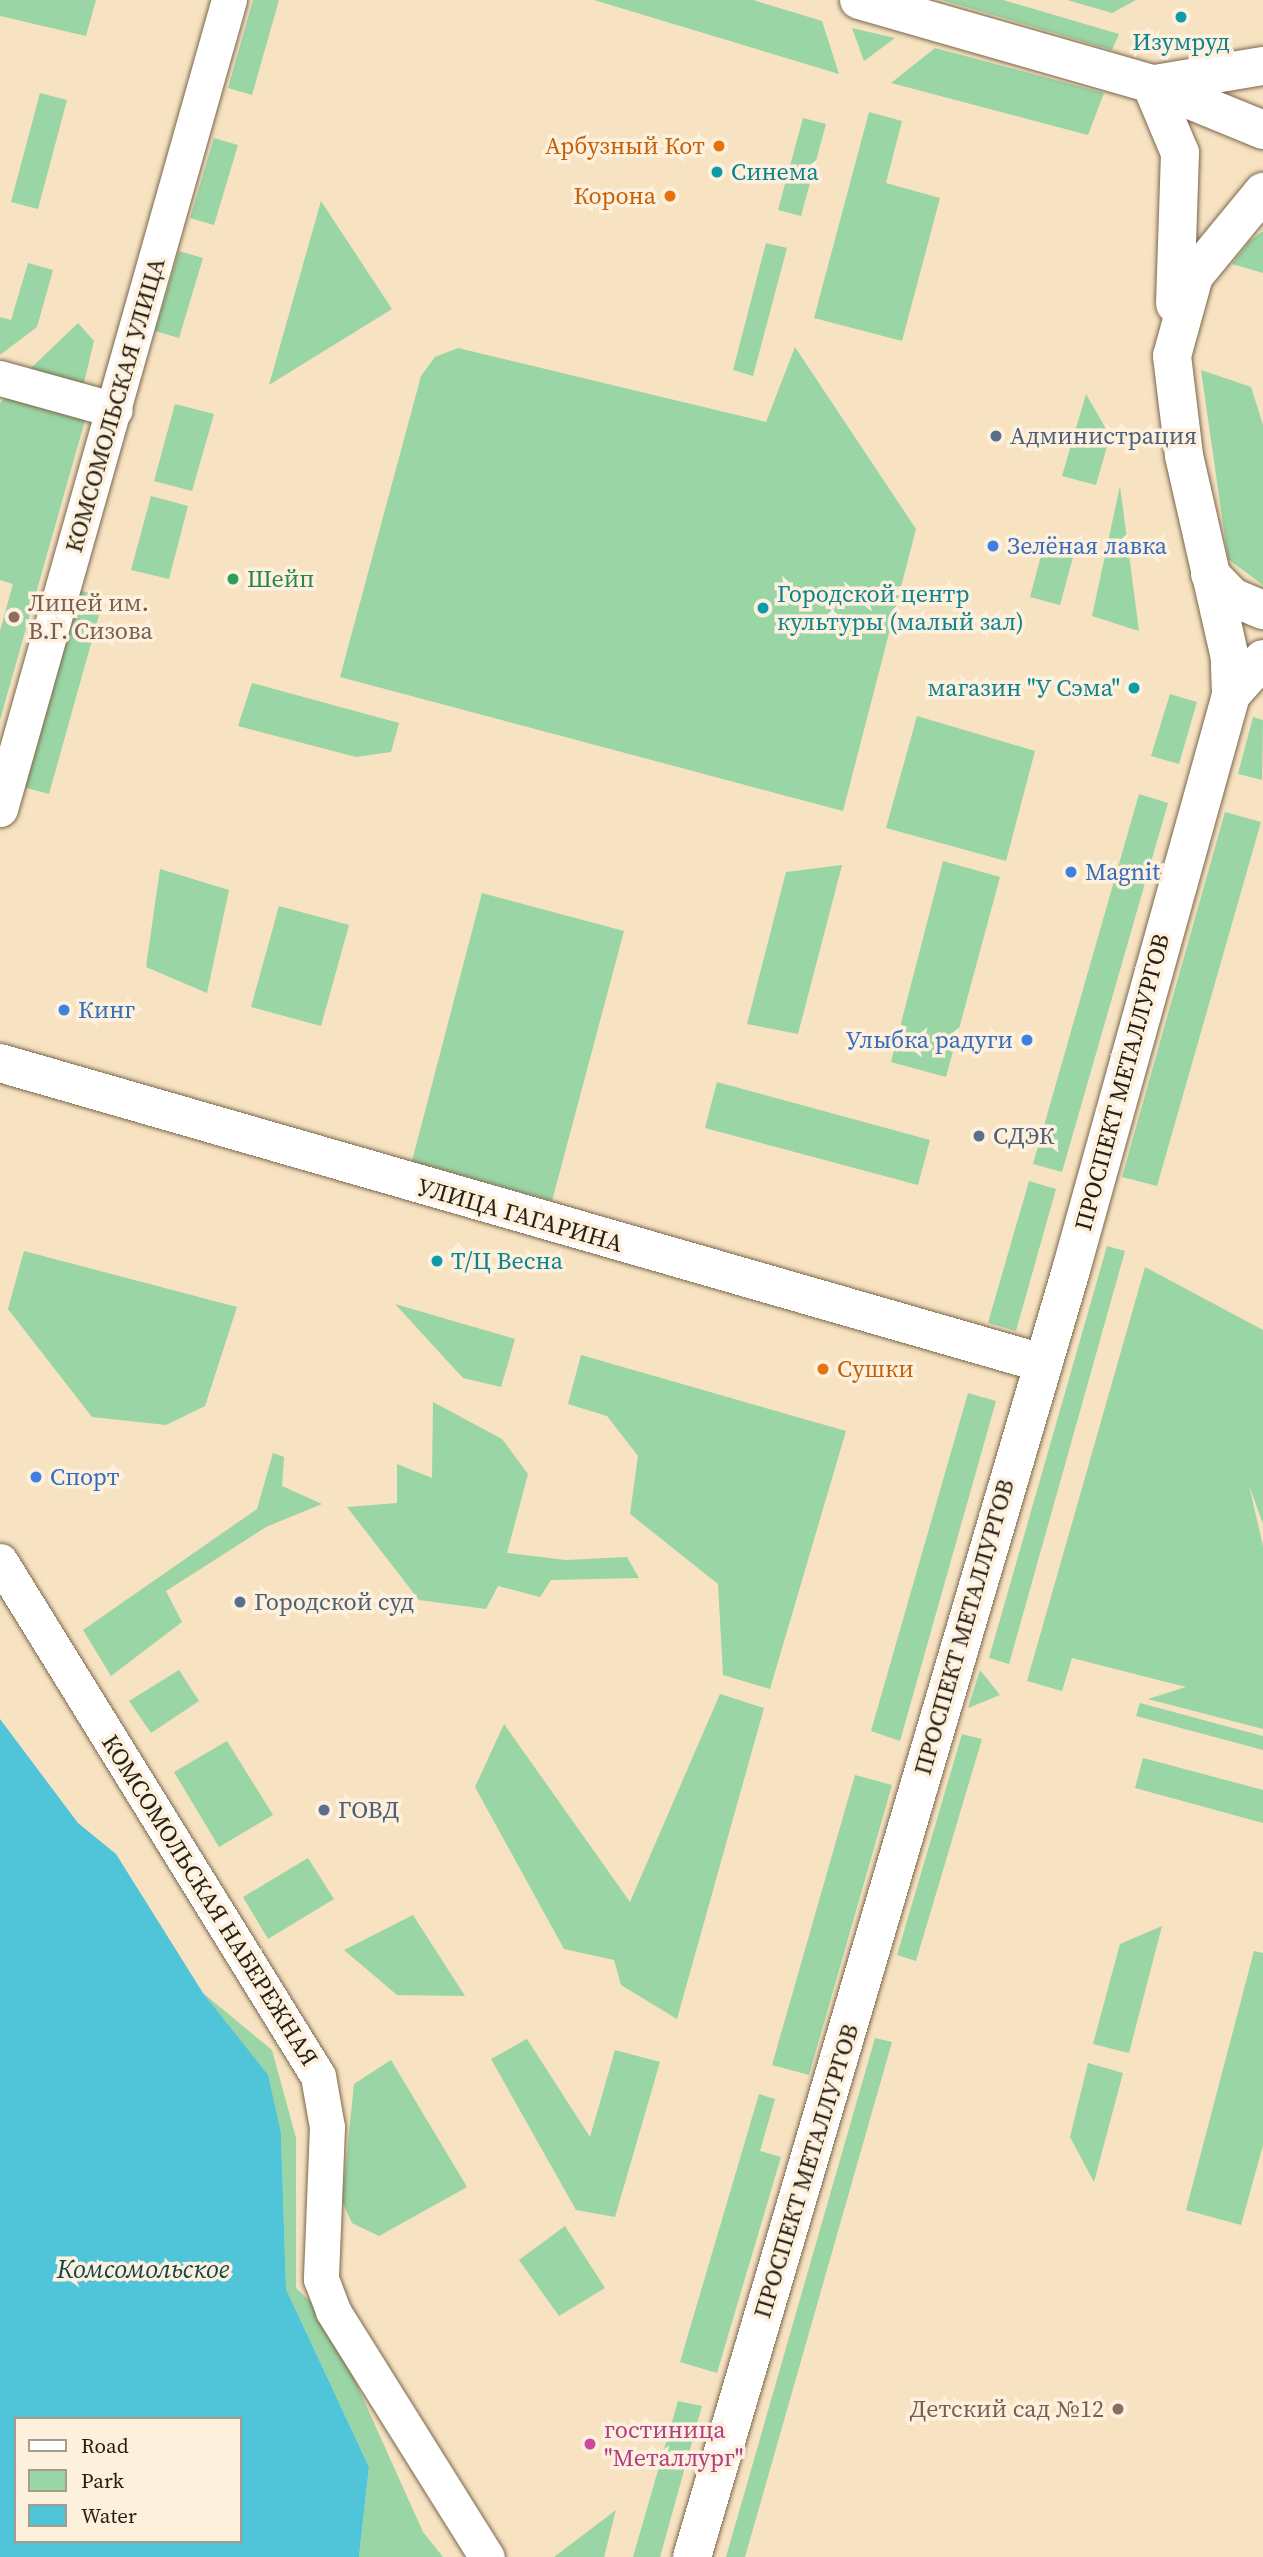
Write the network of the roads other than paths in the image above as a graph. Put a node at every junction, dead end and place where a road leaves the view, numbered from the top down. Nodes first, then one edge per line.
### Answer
1 (229, 0) edge
2 (859, 0) edge
3 (1263, 66) edge
4 (1151, 84) junction
5 (1263, 130) edge
6 (1263, 192) edge
7 (1263, 218) edge
8 (1226, 230) junction
9 (1172, 356) junction
10 (0, 378) edge
11 (115, 411) junction
12 (1210, 574) junction
13 (1263, 610) edge
14 (1263, 659) edge
15 (1231, 695) junction
16 (0, 809) edge
17 (0, 1063) edge
18 (1042, 1363) junction
19 (0, 1561) edge
20 (486, 2557) edge
21 (692, 2557) edge

1 - 11 street, КОМСОМОЛЬСКАЯ УЛИЦА
2 - 4 main road
3 - 4 main road
4 - 5 main road
4 - 9 main road
6 - 8 main road
7 - 8 main road
8 - 9 main road
9 - 12 main road, ПРОСПЕКТ МЕТАЛЛУРГОВ
10 - 11 street
11 - 16 street, КОМСОМОЛЬСКАЯ УЛИЦА
12 - 13 main road
12 - 15 main road, ПРОСПЕКТ МЕТАЛЛУРГОВ
14 - 15 main road, ПРОСПЕКТ МЕТАЛЛУРГОВ
15 - 18 main road, ПРОСПЕКТ МЕТАЛЛУРГОВ
17 - 18 main road, УЛИЦА ГАГАРИНА
18 - 21 main road, ПРОСПЕКТ МЕТАЛЛУРГОВ
19 - 20 street, КОМСОМОЛЬСКАЯ НАБЕРЕЖНАЯ

